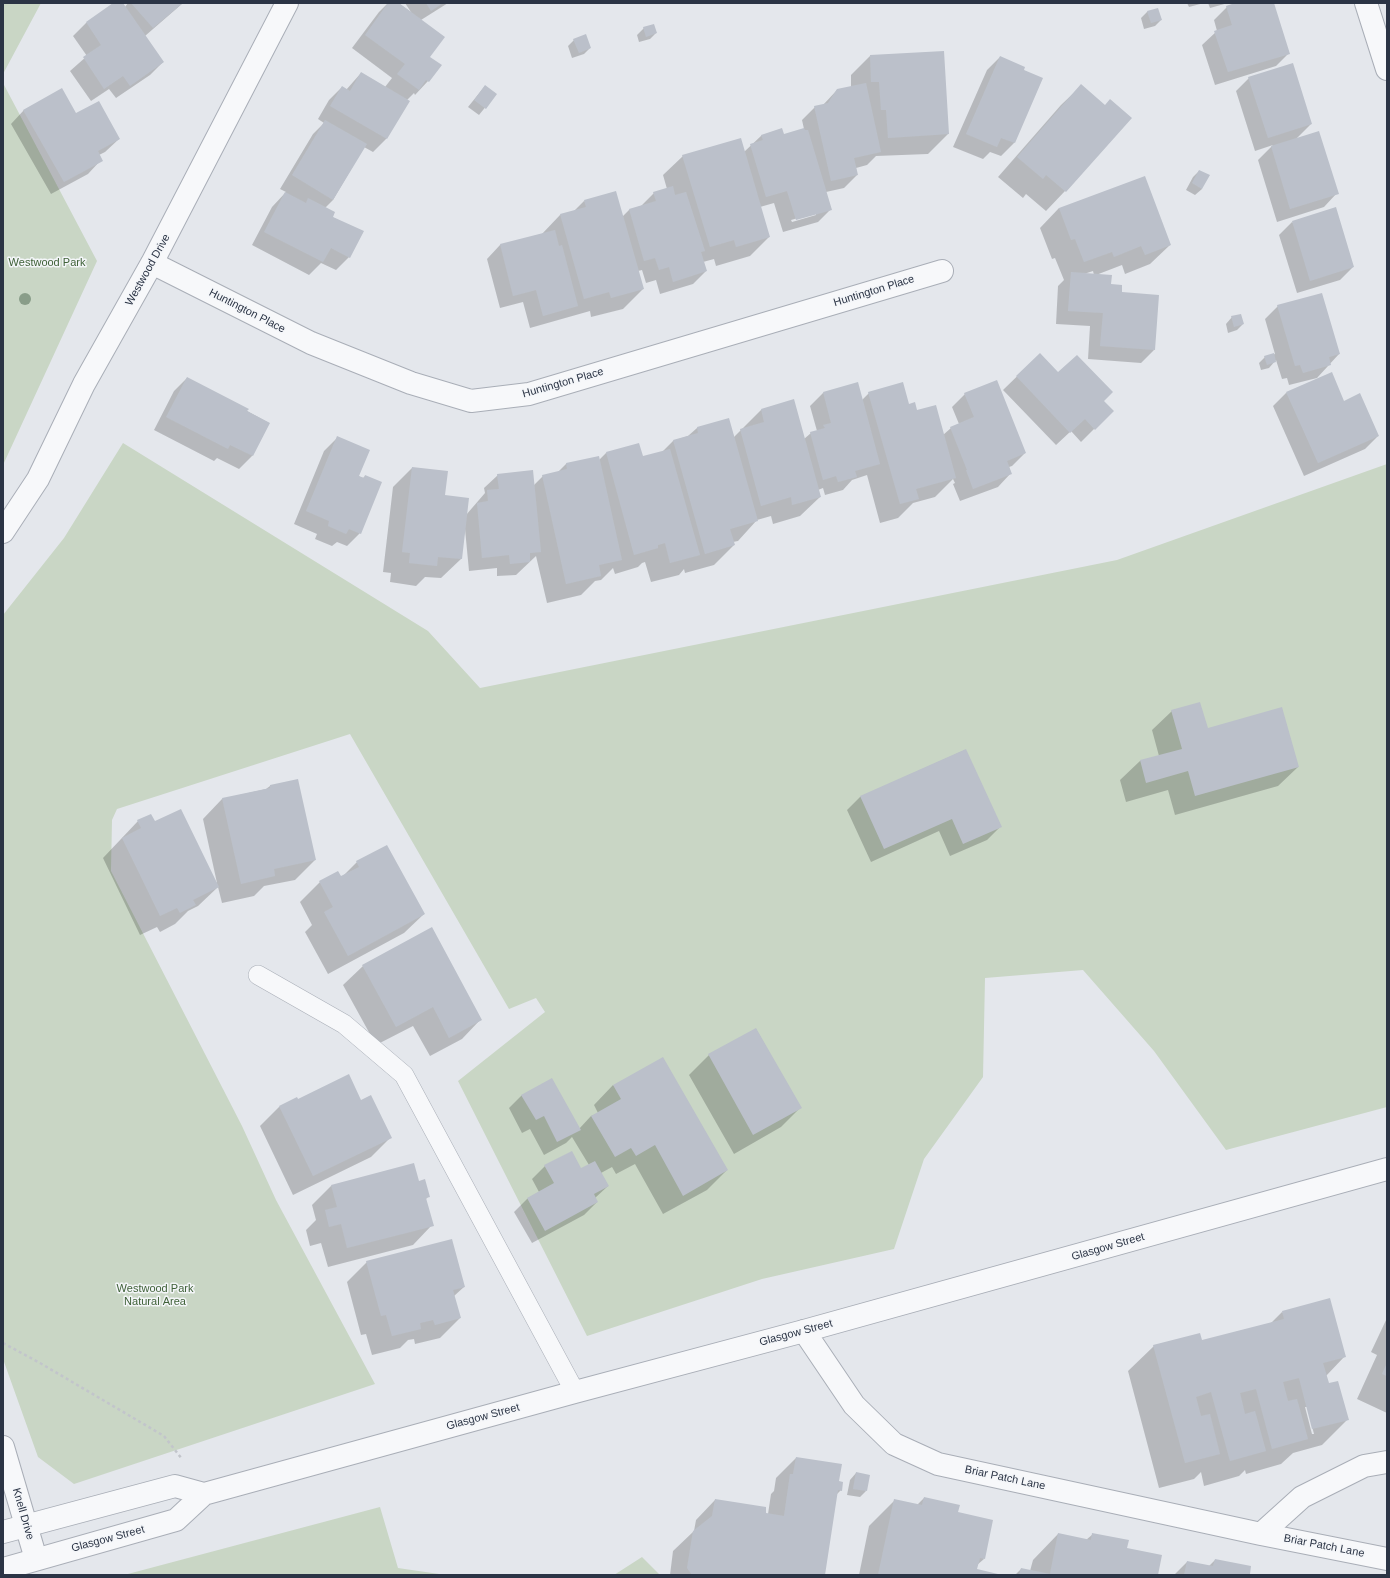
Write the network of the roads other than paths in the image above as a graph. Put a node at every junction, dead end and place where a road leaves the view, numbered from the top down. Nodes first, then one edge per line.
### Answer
1 (287, 3) edge
2 (1366, 3) edge
3 (1387, 70) edge
4 (152, 263) junction
5 (942, 271) dead end
6 (3, 532) edge
7 (258, 975) dead end
8 (1387, 1169) edge
9 (804, 1331) junction
10 (575, 1392) junction
11 (3, 1447) edge
12 (1387, 1462) edge
13 (204, 1494) junction
14 (26, 1525) junction
15 (3, 1532) edge
16 (1261, 1534) junction
17 (1387, 1558) edge
18 (36, 1559) junction
19 (3, 1568) edge

1 - 4 street, Westwood Drive
2 - 3 street
4 - 5 street, Huntington Place
4 - 6 street, Westwood Drive
7 - 10 lane
8 - 9 street, Glasgow Street
9 - 10 street, Glasgow Street
9 - 16 street, Briar Patch Lane
10 - 13 street, Glasgow Street
11 - 14 street, Knell Drive
12 - 16 street, Briar Patch Lane
13 - 14 street
13 - 18 street, Glasgow Street
14 - 15 street
14 - 18 street, Knell Drive
16 - 17 street, Briar Patch Lane
18 - 19 street, Glasgow Street

